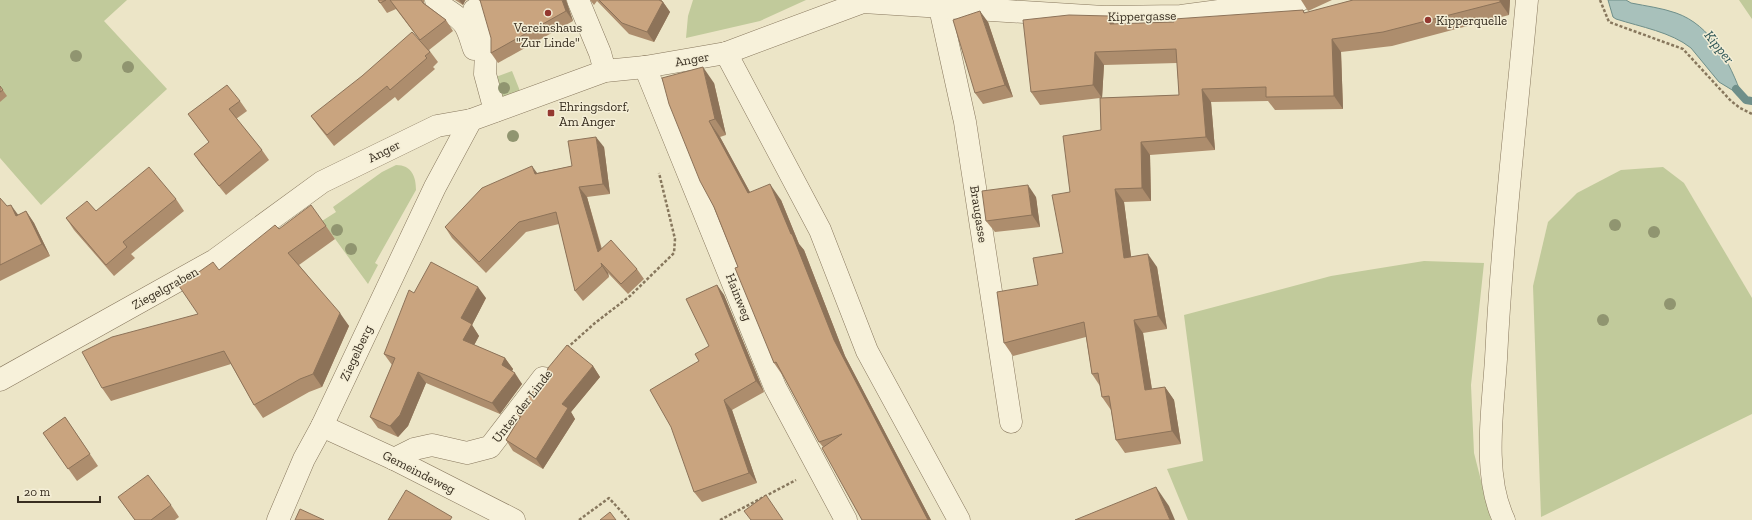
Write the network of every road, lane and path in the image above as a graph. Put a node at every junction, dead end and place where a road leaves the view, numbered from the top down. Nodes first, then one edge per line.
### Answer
1 (578, 0) edge
2 (1300, 0) edge
3 (1528, 0) edge
4 (1600, 0) edge
5 (436, 1) dead end
6 (862, 1) edge
7 (912, 3) edge
8 (940, 8) junction
9 (474, 10) dead end
10 (726, 53) junction
11 (645, 67) junction
12 (605, 71) junction
13 (485, 74) junction
14 (495, 111) junction
15 (1752, 114) edge
16 (471, 120) junction
17 (677, 145) junction
18 (322, 182) joint
19 (543, 378) joint
20 (0, 380) edge
21 (1012, 422) dead end
22 (322, 426) junction
23 (394, 458) junction
24 (817, 468) junction
25 (274, 519) edge
26 (514, 520) edge
27 (579, 520) edge
28 (629, 520) edge
29 (720, 520) edge
30 (846, 520) edge
31 (960, 520) edge
32 (1504, 520) edge

1 - 12 street
2 - 8 street, Kippergasse
3 - 32 street
4 - 15 path
5 - 13 street
6 - 7 street, Anger
6 - 10 street, Anger
7 - 8 street, Kippergasse
8 - 21 street, Braugasse
9 - 13 street
10 - 11 street, Anger
10 - 31 street
11 - 12 street, Anger
11 - 17 street, Hainweg
12 - 14 street, Anger
13 - 14 street
14 - 16 street, Anger
16 - 18 street, Anger
16 - 22 street, Ziegelberg
17 - 19 path, Unter der Linde
17 - 24 street, Hainweg
18 - 20 street, Ziegelgraben
19 - 23 street, Unter der Linde
22 - 23 street, Gemeindeweg
22 - 25 street, Ziegelberg
23 - 26 street, Gemeindeweg
24 - 29 path
24 - 30 street, Hainweg
27 - 28 path

